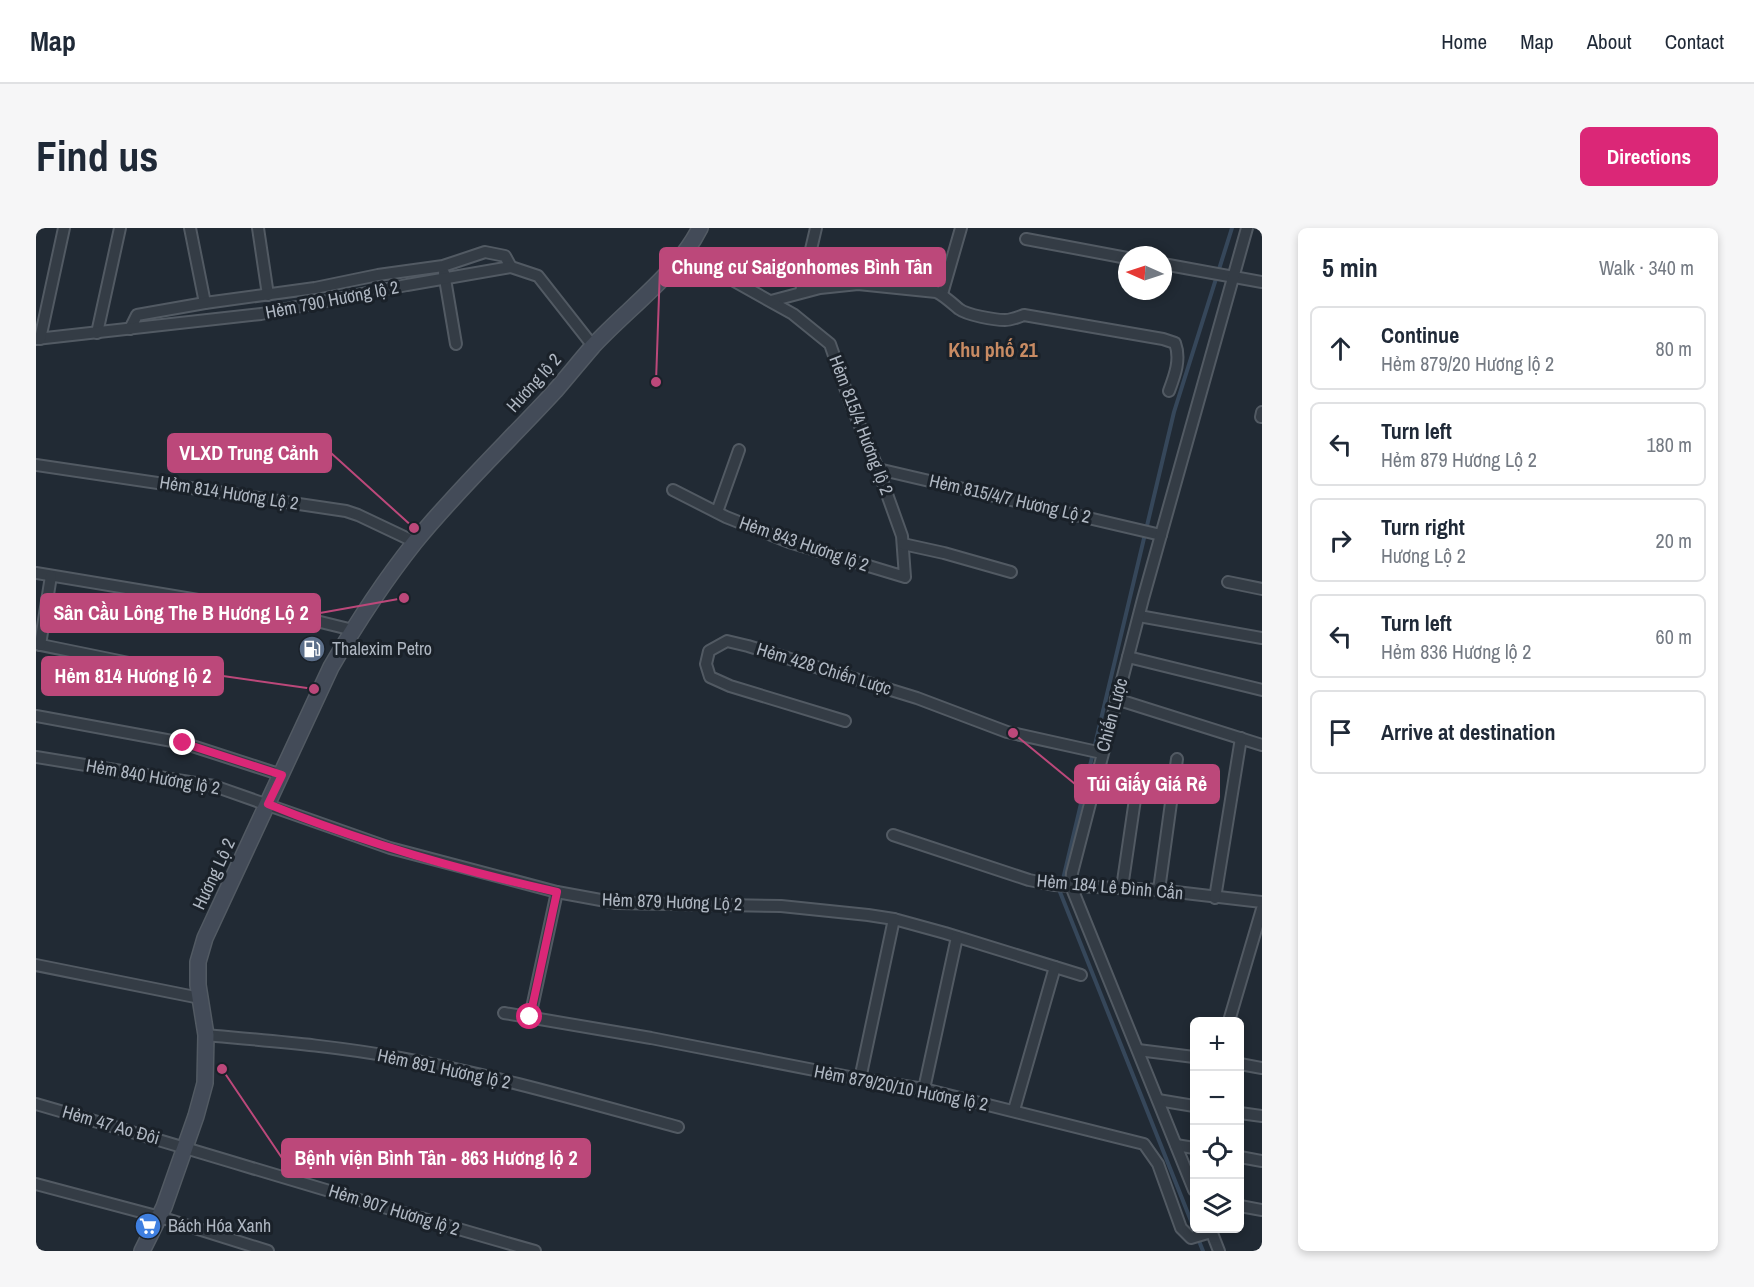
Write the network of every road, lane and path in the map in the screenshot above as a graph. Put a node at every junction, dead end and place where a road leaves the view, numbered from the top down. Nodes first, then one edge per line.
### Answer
1 (64, 228) edge
2 (120, 228) edge
3 (190, 228) edge
4 (258, 228) edge
5 (700, 228) edge
6 (816, 228) edge
7 (962, 228) edge
8 (1247, 228) edge
9 (1026, 239) dead end
10 (684, 253) junction
11 (1118, 256) edge
12 (1172, 266) edge
13 (511, 267) junction
14 (444, 272) junction
15 (1231, 277) junction
16 (1262, 282) edge
17 (801, 292) junction
18 (942, 294) junction
19 (268, 295) junction
20 (771, 301) junction
21 (205, 303) junction
22 (130, 329) junction
23 (97, 333) junction
24 (38, 339) edge
25 (456, 344) dead end
26 (593, 346) junction
27 (1169, 391) dead end
28 (739, 450) dead end
29 (36, 465) edge
30 (878, 469) junction
31 (673, 490) dead end
32 (717, 512) junction
33 (1158, 534) junction
34 (415, 542) junction
35 (903, 544) junction
36 (1011, 572) dead end
37 (36, 573) edge
38 (51, 576) junction
39 (906, 577) joint
40 (1228, 582) dead end
41 (1262, 589) edge
42 (1139, 616) junction
43 (352, 630) junction
44 (1262, 638) edge
45 (38, 644) edge
46 (1128, 657) junction
47 (183, 674) dead end
48 (1262, 690) edge
49 (1116, 699) junction
50 (36, 716) edge
51 (845, 721) dead end
52 (1241, 738) junction
53 (1262, 745) edge
54 (1100, 753) junction
55 (36, 757) edge
56 (1177, 759) dead end
57 (1138, 772) dead end
58 (282, 775) junction
59 (268, 804) junction
60 (893, 836) dead end
61 (1070, 886) junction
62 (1122, 888) junction
63 (1159, 890) junction
64 (557, 892) junction
65 (1215, 898) junction
66 (1262, 902) edge
67 (1262, 909) edge
68 (894, 919) junction
69 (957, 937) junction
70 (36, 965) edge
71 (1054, 967) junction
72 (1081, 975) dead end
73 (200, 998) junction
74 (504, 1013) dead end
75 (530, 1017) junction
76 (1231, 1017) edge
77 (206, 1035) junction
78 (1138, 1050) junction
79 (1190, 1056) edge
80 (1244, 1065) edge
81 (1262, 1068) edge
82 (860, 1080) junction
83 (924, 1089) junction
84 (1158, 1100) junction
85 (36, 1104) edge
86 (1190, 1105) edge
87 (1014, 1110) junction
88 (1244, 1114) edge
89 (1262, 1116) edge
90 (678, 1128) dead end
91 (1176, 1145) junction
92 (185, 1147) junction
93 (1190, 1147) edge
94 (1244, 1158) edge
95 (1262, 1161) edge
96 (1190, 1180) edge
97 (36, 1184) edge
98 (1244, 1207) edge
99 (1262, 1210) edge
100 (160, 1217) junction
101 (1206, 1233) edge
102 (1211, 1233) edge
103 (142, 1251) edge
104 (268, 1251) edge
105 (535, 1251) edge
106 (1219, 1251) edge

1 - 24 street
2 - 23 street
3 - 21 street
4 - 19 street
5 - 10 main road
6 - 17 street
7 - 18 street
8 - 15 street, Chiến Lược
9 - 11 street
10 - 20 street, Hẻm 815/4 Hương lộ 2
10 - 26 main road, Hương lộ 2
12 - 15 street
13 - 14 street, Hẻm 790 Hương lộ 2
13 - 14 street
13 - 26 street, Hẻm 790 Hương lộ 2
14 - 19 street
14 - 22 street, Hẻm 790 Hương lộ 2
14 - 25 street
15 - 16 street
15 - 33 street, Chiến Lược
17 - 18 street
17 - 20 street
18 - 27 street
19 - 21 street
20 - 30 street, Hẻm 815/4 Hương lộ 2
21 - 22 street
22 - 23 street, Hẻm 790 Hương lộ 2
23 - 24 street, Hẻm 790 Hương lộ 2
26 - 34 main road, Hương lộ 2
28 - 32 street
29 - 34 street, Hẻm 814 Hương Lộ 2
30 - 33 street, Hẻm 815/4/7 Hương Lộ 2
30 - 35 street, Hẻm 815/4 Hương lộ 2
31 - 32 street, Hẻm 843 Hương lộ 2
32 - 39 street, Hẻm 843 Hương lộ 2
33 - 42 street, Chiến Lược
34 - 43 main road, Hương Lộ 2
35 - 36 street
35 - 39 street, Hẻm 815/4 Hương lộ 2
37 - 38 street
38 - 43 street
38 - 45 street
40 - 41 street
42 - 44 street
42 - 46 street, Chiến Lược
43 - 58 main road, Hương Lộ 2
45 - 47 street
46 - 48 street
46 - 49 street, Chiến Lược
49 - 52 street
49 - 54 street, Chiến Lược
50 - 58 street
51 - 54 street, Hẻm 428 Chiến Lược
52 - 53 street
52 - 65 street
54 - 61 street, Chiến Lược
55 - 59 street, Hẻm 840 Hương lộ 2
56 - 63 street
57 - 62 street
58 - 59 main road, Hương Lộ 2
59 - 64 street, Hẻm 879 Hương Lộ 2
59 - 73 main road, Hương Lộ 2
60 - 61 street, Hẻm 184 Lê Đình Cẩn
61 - 62 street, Hẻm 184 Lê Đình Cẩn
61 - 78 street
62 - 63 street, Hẻm 184 Lê Đình Cẩn
63 - 65 street, Hẻm 184 Lê Đình Cẩn
64 - 68 street, Hẻm 879 Hương Lộ 2
64 - 75 street
65 - 66 street, Hẻm 184 Lê Đình Cẩn
67 - 76 street
68 - 69 street, Hẻm 879 Hương Lộ 2
68 - 82 street
69 - 71 street, Hẻm 879 Hương Lộ 2
69 - 83 street
70 - 73 street
71 - 72 street, Hẻm 879 Hương Lộ 2
71 - 87 street
73 - 77 main road, Hương Lộ 2
74 - 75 street, Hẻm 879/20/10 Hương lộ 2
75 - 82 street, Hẻm 879/20/10 Hương lộ 2
77 - 90 street, Hẻm 891 Hương lộ 2
77 - 92 main road, Hương Lộ 2
78 - 79 street
78 - 84 street
80 - 81 street
82 - 83 street, Hẻm 879/20/10 Hương lộ 2
83 - 87 street, Hẻm 879/20/10 Hương lộ 2
84 - 86 street
84 - 91 street
85 - 92 street, Hẻm 47 Ao Đôi
87 - 101 street, Hẻm 879/20/10 Hương lộ 2
88 - 89 street
91 - 93 street
91 - 96 street
92 - 100 main road, Hương Lộ 2
92 - 105 street, Hẻm 907 Hương lộ 2
94 - 95 street
97 - 100 street
98 - 99 street
100 - 103 main road, Hương Lộ 2
100 - 104 street
102 - 106 street

